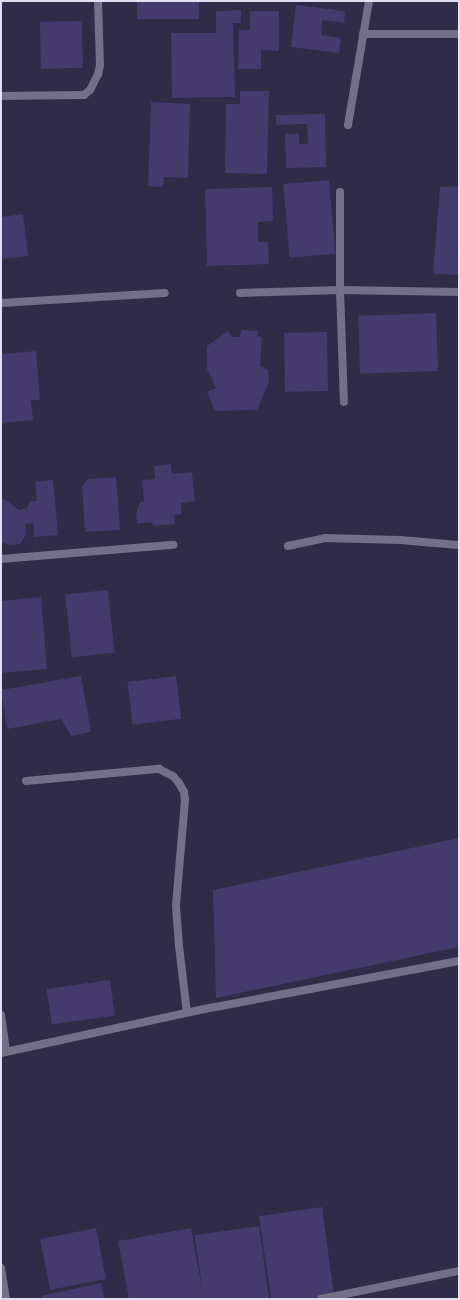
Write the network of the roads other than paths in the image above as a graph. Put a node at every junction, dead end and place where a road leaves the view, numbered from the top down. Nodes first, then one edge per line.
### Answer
1 (98, 1) edge
2 (369, 1) edge
3 (363, 34) junction
4 (459, 34) edge
5 (1, 96) edge
6 (348, 124) dead end
7 (340, 192) dead end
8 (340, 290) junction
9 (459, 292) edge
10 (165, 293) dead end
11 (240, 293) dead end
12 (1, 303) edge
13 (344, 402) dead end
14 (173, 545) dead end
15 (459, 545) edge
16 (288, 546) dead end
17 (1, 559) edge
18 (26, 781) dead end
19 (459, 961) edge
20 (187, 1012) junction
21 (1, 1015) edge
22 (3, 1053) edge
23 (1, 1268) edge
24 (459, 1271) edge
25 (6, 1299) edge
26 (321, 1299) edge

1 - 5 street
2 - 3 street
3 - 4 street
3 - 6 street
7 - 8 street
8 - 9 street
8 - 11 street
8 - 13 street
10 - 12 street
14 - 17 street
15 - 16 street
18 - 20 street
19 - 20 street
20 - 22 street
21 - 22 street
23 - 25 street
24 - 26 street

